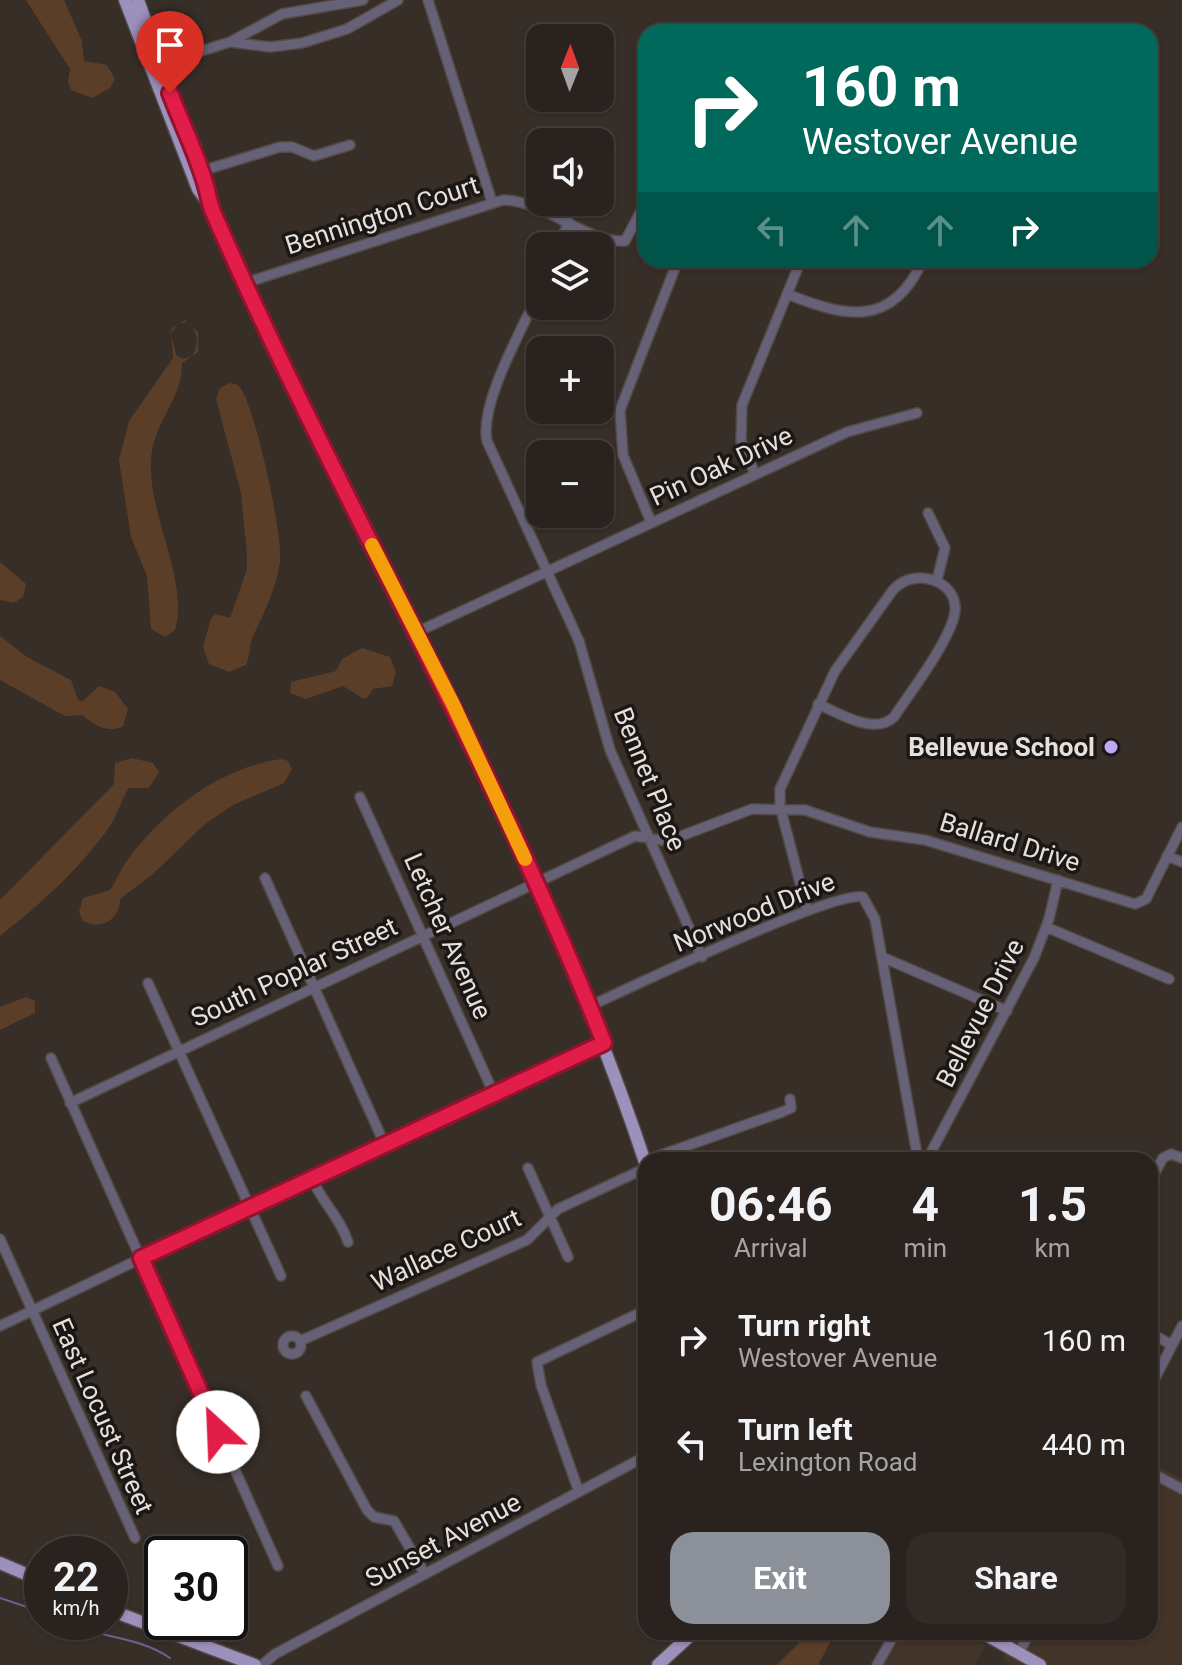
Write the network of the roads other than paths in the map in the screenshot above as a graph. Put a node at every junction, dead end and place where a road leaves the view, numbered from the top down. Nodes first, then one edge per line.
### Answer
1 (125, 0) edge
2 (138, 0) edge
3 (363, 0) edge
4 (398, 0) edge
5 (428, 0) edge
6 (230, 42) junction
7 (155, 66) junction
8 (350, 145) dead end
9 (196, 173) junction
10 (492, 202) junction
11 (638, 217) edge
12 (569, 222) junction
13 (564, 232) edge
14 (675, 268) edge
15 (798, 268) edge
16 (918, 268) edge
17 (245, 283) junction
18 (787, 294) junction
19 (527, 320) edge
20 (917, 413) dead end
21 (755, 474) junction
22 (928, 513) dead end
23 (651, 522) junction
24 (546, 570) junction
25 (937, 580) junction
26 (417, 632) junction
27 (818, 704) junction
28 (360, 797) dead end
29 (781, 810) junction
30 (1182, 827) edge
31 (648, 838) junction
32 (1167, 856) junction
33 (1182, 862) edge
34 (265, 878) dead end
35 (1058, 880) junction
36 (536, 882) junction
37 (807, 910) junction
38 (1046, 927) junction
39 (423, 936) junction
40 (702, 957) junction
41 (882, 957) junction
42 (1169, 979) dead end
43 (148, 983) dead end
44 (314, 985) junction
45 (590, 1006) junction
46 (1007, 1011) junction
47 (604, 1043) junction
48 (178, 1051) junction
49 (51, 1058) dead end
50 (494, 1094) junction
51 (790, 1099) dead end
52 (70, 1103) junction
53 (384, 1143) junction
54 (642, 1152) edge
55 (675, 1152) edge
56 (917, 1152) edge
57 (931, 1152) edge
58 (1182, 1158) edge
59 (638, 1167) edge
60 (1158, 1167) edge
61 (528, 1168) dead end
62 (311, 1177) junction
63 (249, 1207) junction
64 (550, 1215) junction
65 (0, 1239) edge
66 (348, 1242) dead end
67 (568, 1257) dead end
68 (141, 1258) junction
69 (281, 1276) dead end
70 (32, 1311) junction
71 (638, 1314) edge
72 (0, 1326) edge
73 (1182, 1326) edge
74 (1158, 1337) edge
75 (300, 1341) dead end
76 (1172, 1345) junction
77 (1158, 1372) edge
78 (306, 1396) dead end
79 (638, 1460) edge
80 (1158, 1476) edge
81 (1182, 1489) edge
82 (579, 1492) junction
83 (135, 1538) dead end
84 (0, 1563) edge
85 (278, 1566) dead end
86 (24, 1573) edge
87 (425, 1574) junction
88 (128, 1617) edge
89 (685, 1640) edge
90 (891, 1640) edge
91 (995, 1640) edge
92 (1026, 1640) edge
93 (1019, 1653) junction
94 (255, 1665) edge
95 (262, 1665) edge
96 (658, 1665) edge
97 (877, 1665) edge
98 (1040, 1665) edge

1 - 7 main road
2 - 7 main road
3 - 6 street
4 - 6 street
5 - 10 street
6 - 7 street
7 - 9 main road
8 - 9 street
9 - 17 main road
10 - 12 street, Bennington Court
10 - 17 street, Bennington Court
11 - 12 street, Bennington Court
12 - 13 street
14 - 23 street
15 - 18 street
16 - 18 street
17 - 26 main road
18 - 21 street
19 - 24 street, Bennet Place
20 - 21 street, Pin Oak Drive
21 - 23 street, Pin Oak Drive
22 - 25 street
23 - 24 street, Pin Oak Drive
24 - 26 street, Pin Oak Drive
24 - 31 street, Bennet Place
25 - 27 street
25 - 27 street
26 - 36 main road
27 - 29 street
28 - 39 street, Letcher Avenue
29 - 31 street, Ballard Drive
29 - 35 street, Ballard Drive
29 - 37 street
30 - 32 street, Ballard Drive
31 - 36 street, South Poplar Street
31 - 40 street, Bennet Place
32 - 33 street
32 - 35 street, Ballard Drive
34 - 44 street
35 - 38 street, Bellevue Drive
36 - 39 street, South Poplar Street
36 - 45 main road
37 - 40 street, Norwood Drive
37 - 41 street, Norwood Drive
38 - 42 street
38 - 46 street, Bellevue Drive
39 - 44 street, South Poplar Street
39 - 50 street, Letcher Avenue
40 - 45 street, Norwood Drive
41 - 46 street
41 - 56 street, Norwood Drive
43 - 48 street
44 - 48 street, South Poplar Street
44 - 53 street
45 - 47 main road
46 - 57 street, Bellevue Drive
47 - 50 street
47 - 54 main road
48 - 52 street, South Poplar Street
48 - 63 street
49 - 52 street
50 - 53 street
51 - 55 street, Wallace Court
52 - 68 street
53 - 62 street
58 - 60 street
59 - 64 street, Wallace Court
61 - 64 street
62 - 63 street
62 - 66 street
63 - 68 street
63 - 69 street
64 - 67 street
64 - 75 street, Wallace Court
65 - 70 street, East Locust Street
68 - 70 street
68 - 85 street
70 - 72 street
70 - 83 street, East Locust Street
71 - 82 street
73 - 76 street
74 - 76 street
76 - 77 street
78 - 87 street
79 - 82 street, Sunset Avenue
80 - 81 street
82 - 87 street, Sunset Avenue
84 - 86 main road
87 - 95 street, Sunset Avenue
88 - 94 main road
89 - 96 main road
90 - 97 street
91 - 93 main road
92 - 93 street
93 - 98 main road

